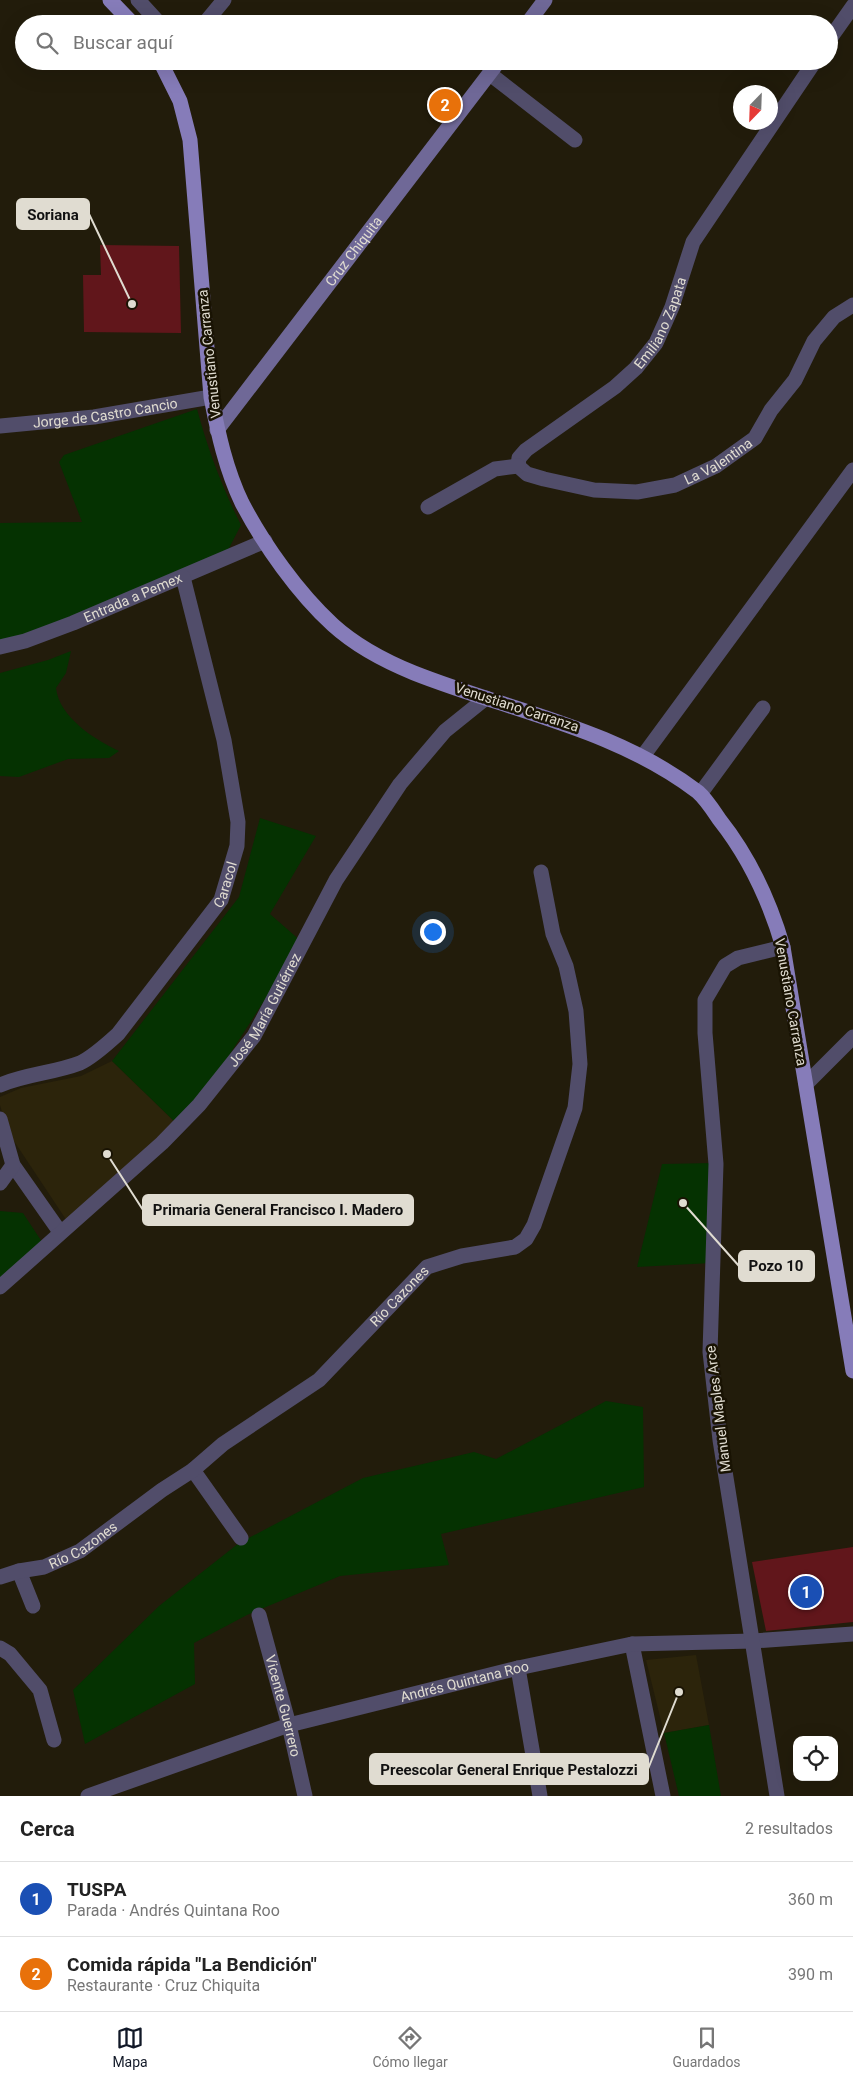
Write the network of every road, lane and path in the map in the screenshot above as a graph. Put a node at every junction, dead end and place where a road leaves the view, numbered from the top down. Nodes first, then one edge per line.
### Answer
1 (110, 0) edge
2 (138, 0) edge
3 (224, 0) edge
4 (545, 0) edge
5 (853, 6) edge
6 (124, 15) edge
7 (152, 15) edge
8 (212, 15) edge
9 (534, 15) edge
10 (838, 27) edge
11 (164, 70) edge
12 (493, 70) edge
13 (498, 70) edge
14 (809, 70) edge
15 (575, 140) dead end
16 (853, 305) edge
17 (211, 398) junction
18 (0, 426) edge
19 (217, 430) junction
20 (518, 466) junction
21 (853, 470) edge
22 (428, 507) dead end
23 (265, 541) junction
24 (183, 576) junction
25 (0, 647) edge
26 (486, 698) junction
27 (763, 708) dead end
28 (642, 756) junction
29 (700, 794) junction
30 (542, 872) dead end
31 (783, 947) junction
32 (853, 1037) edge
33 (806, 1084) junction
34 (0, 1085) edge
35 (0, 1119) edge
36 (13, 1165) junction
37 (0, 1183) edge
38 (60, 1232) junction
39 (0, 1287) edge
40 (853, 1366) edge
41 (193, 1470) junction
42 (241, 1538) dead end
43 (19, 1571) junction
44 (0, 1577) edge
45 (33, 1606) dead end
46 (259, 1615) dead end
47 (853, 1634) edge
48 (754, 1641) junction
49 (632, 1644) junction
50 (0, 1648) edge
51 (518, 1668) junction
52 (289, 1725) junction
53 (54, 1740) dead end
54 (88, 1796) edge
55 (305, 1796) edge
56 (540, 1796) edge
57 (663, 1796) edge
58 (777, 1796) edge

1 - 6 main road
2 - 7 street
3 - 8 street
4 - 9 street
5 - 10 street
11 - 17 main road, Venustiano Carranza
12 - 19 street, Cruz Chiquita
13 - 15 street, Cruz Chiquita
14 - 20 street, Emiliano Zapata
16 - 20 street, La Valentina
17 - 18 street, Jorge de Castro Cancio
17 - 19 main road, Venustiano Carranza
19 - 23 main road, Venustiano Carranza
20 - 22 street
21 - 28 street
23 - 24 street, Entrada a Pemex
23 - 26 main road, Venustiano Carranza
24 - 25 street, Entrada a Pemex
24 - 34 street, Caracol
26 - 28 main road, Venustiano Carranza
26 - 38 street, José María Gutiérrez
27 - 29 street
28 - 29 main road, Venustiano Carranza
29 - 31 main road, Venustiano Carranza
30 - 41 street, Río Cazones
31 - 33 main road, Venustiano Carranza
31 - 48 street, Manuel Maples Arce
32 - 33 street
33 - 40 main road, Venustiano Carranza
35 - 36 street
36 - 37 street
36 - 38 street
38 - 39 street, José María Gutiérrez
41 - 42 street
41 - 43 street, Río Cazones
43 - 44 street, Río Cazones
43 - 45 street
46 - 52 street, Vicente Guerrero
47 - 48 street, Andrés Quintana Roo
48 - 49 street, Andrés Quintana Roo
48 - 58 street, Manuel Maples Arce
49 - 51 street, Andrés Quintana Roo
49 - 57 street
50 - 53 street
51 - 52 street, Andrés Quintana Roo
51 - 56 street
52 - 54 street, Andrés Quintana Roo
52 - 55 street, Vicente Guerrero

